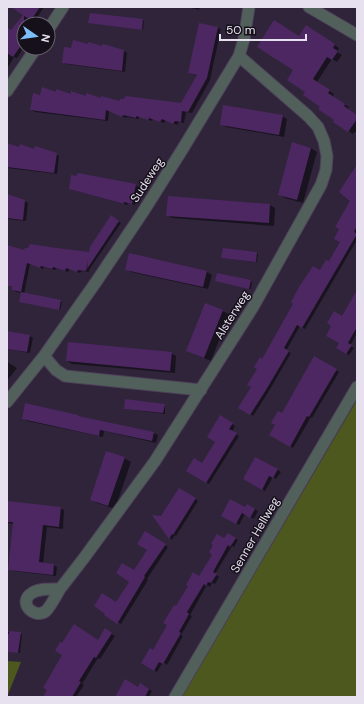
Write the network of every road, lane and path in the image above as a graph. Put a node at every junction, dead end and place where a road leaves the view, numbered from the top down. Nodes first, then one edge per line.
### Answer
1 (63, 7) edge
2 (249, 7) edge
3 (312, 8) edge
4 (56, 18) edge
5 (357, 35) edge
6 (31, 56) edge
7 (239, 56) junction
8 (7, 91) edge
9 (44, 356) junction
10 (357, 387) edge
11 (201, 390) junction
12 (7, 402) edge
13 (60, 589) dead end
14 (175, 697) edge

1 - 4 street
2 - 7 street, Sudeweg
3 - 5 street
6 - 8 street
7 - 9 street, Sudeweg
7 - 11 street, Alsterweg
9 - 11 street
9 - 12 street, Sudeweg
10 - 14 street, Senner Hellweg
11 - 13 street, Alsterweg

